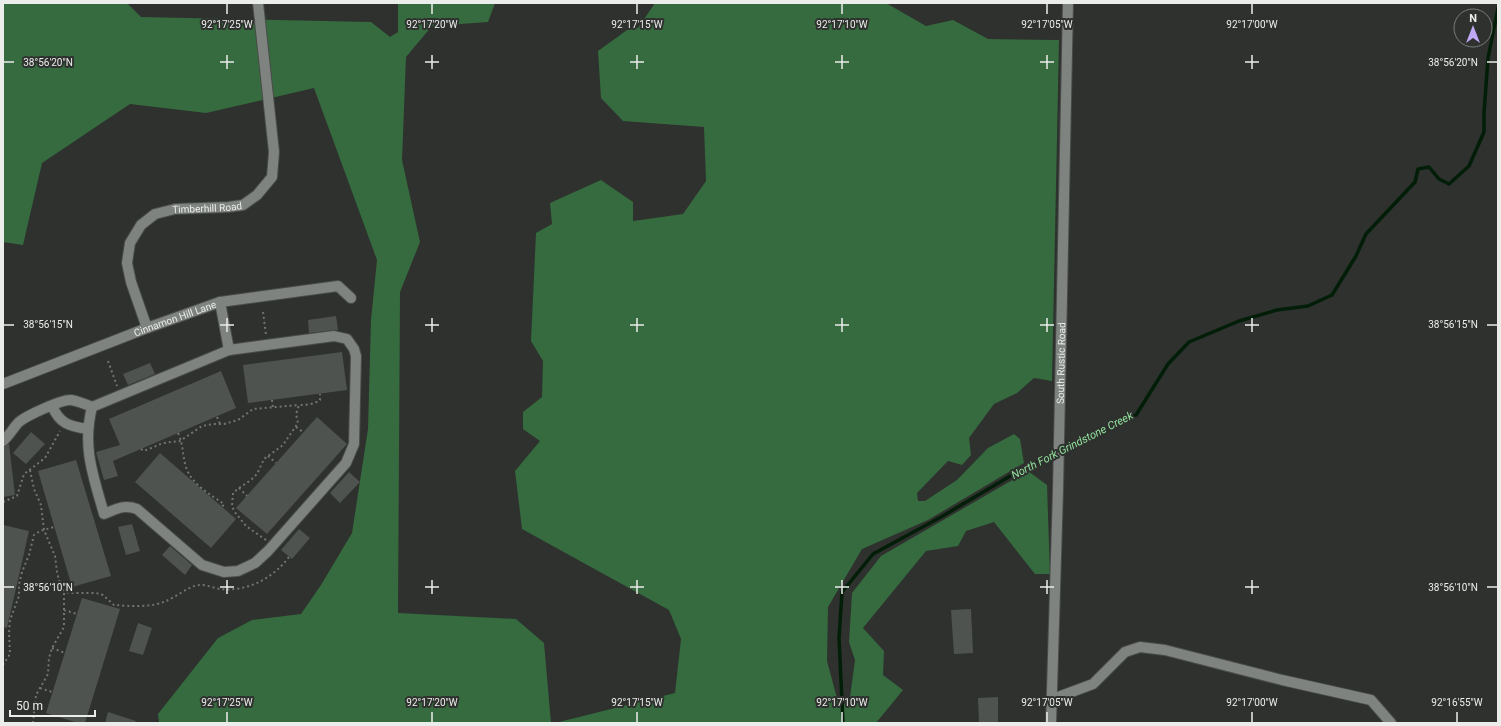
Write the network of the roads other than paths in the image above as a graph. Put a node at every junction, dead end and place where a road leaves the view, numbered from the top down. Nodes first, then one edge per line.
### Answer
1 (258, 3) edge
2 (1068, 3) edge
3 (351, 298) dead end
4 (220, 302) junction
5 (147, 328) junction
6 (229, 350) junction
7 (3, 384) edge
8 (52, 406) junction
9 (92, 407) junction
10 (88, 428) junction
11 (3, 441) edge
12 (1050, 700) junction
13 (1051, 723) edge
14 (1391, 723) edge

1 - 5 street, Timberhill Road
2 - 12 street, South Rustic Road
3 - 4 street, Cinnamon Hill Lane
4 - 5 street, Cinnamon Hill Lane
4 - 6 street
5 - 7 street, Cinnamon Hill Lane
6 - 9 street
6 - 10 street
8 - 9 street
8 - 10 street
8 - 11 street
9 - 10 street
12 - 13 street, South Rustic Road
12 - 14 street

